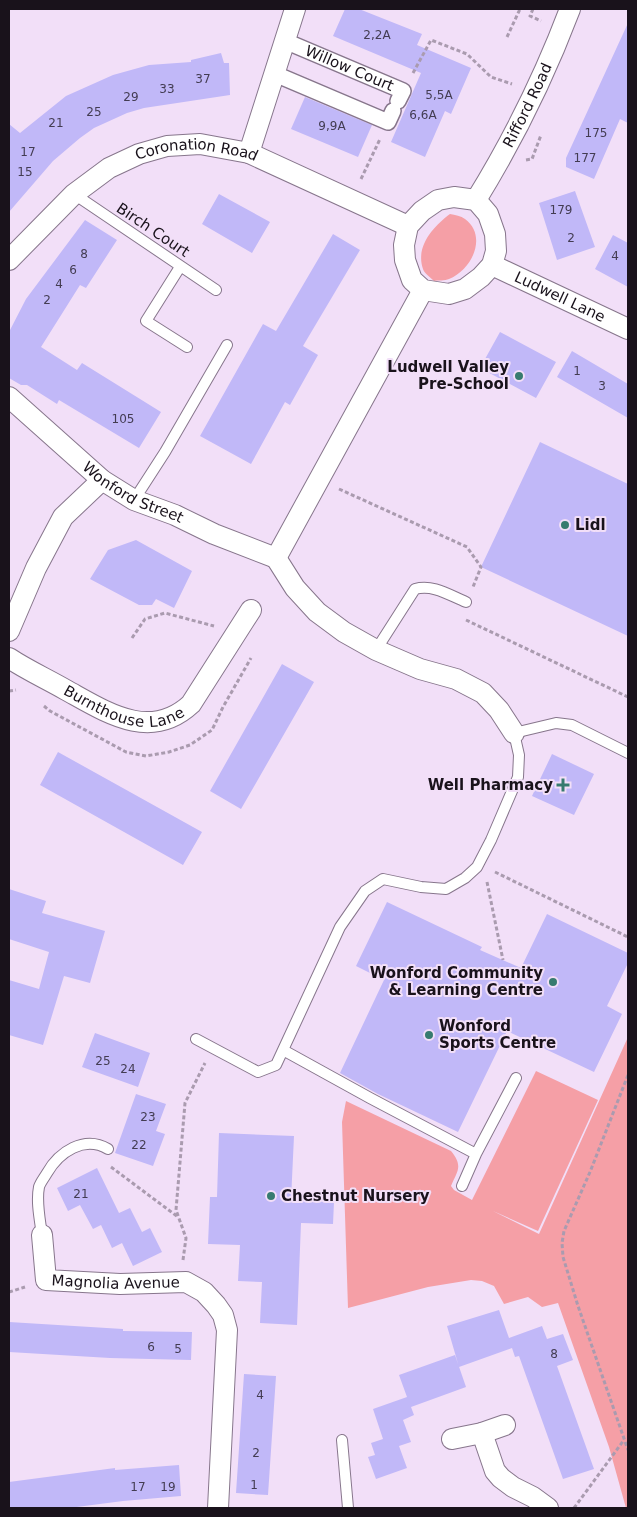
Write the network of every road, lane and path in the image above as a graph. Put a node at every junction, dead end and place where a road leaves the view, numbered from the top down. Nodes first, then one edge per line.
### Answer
1 (295, 9) edge
2 (520, 9) edge
3 (570, 9) edge
4 (506, 36) dead end
5 (285, 41) junction
6 (275, 74) junction
7 (534, 92) junction
8 (395, 106) junction
9 (249, 154) junction
10 (360, 181) dead end
11 (74, 194) junction
12 (476, 200) junction
13 (408, 226) junction
14 (9, 260) edge
15 (492, 265) junction
16 (180, 267) junction
17 (216, 290) dead end
18 (424, 290) junction
19 (628, 329) edge
20 (226, 345) dead end
21 (187, 347) dead end
22 (9, 397) edge
23 (320, 479) junction
24 (102, 480) junction
25 (134, 500) junction
26 (276, 558) junction
27 (466, 602) junction
28 (251, 610) dead end
29 (9, 630) edge
30 (236, 633) junction
31 (132, 638) dead end
32 (376, 650) junction
33 (9, 658) edge
34 (628, 697) edge
35 (514, 733) junction
36 (628, 753) edge
37 (478, 865) junction
38 (628, 938) edge
39 (503, 960) dead end
40 (196, 1039) dead end
41 (213, 1048) junction
42 (283, 1050) junction
43 (628, 1075) edge
44 (516, 1078) dead end
45 (108, 1149) dead end
46 (476, 1154) junction
47 (109, 1165) dead end
48 (462, 1186) dead end
49 (179, 1217) junction
50 (42, 1235) joint
51 (186, 1282) junction
52 (505, 1425) dead end
53 (482, 1433) junction
54 (452, 1439) dead end
55 (342, 1440) dead end
56 (625, 1440) junction
57 (628, 1450) edge
58 (218, 1508) edge
59 (348, 1508) edge
60 (548, 1508) edge
61 (574, 1508) edge

1 - 5 street, Willow Court
2 - 4 path
3 - 7 street, Rifford Road
5 - 6 street, Willow Court
5 - 8 street, Willow Court
6 - 8 street
6 - 9 street, Willow Court
7 - 8 path
7 - 12 street, Rifford Road
8 - 10 path
9 - 11 street, Coronation Road
9 - 13 street, Coronation Road
11 - 14 street, Coronation Road
11 - 16 lane, Birch Court
12 - 13 street
12 - 15 street
13 - 18 street
15 - 18 street
15 - 19 street, Ludwell Lane
16 - 17 lane, Birch Court
16 - 21 lane
18 - 23 street
20 - 25 lane
22 - 24 street, Wonford Street
23 - 26 street
23 - 27 path
24 - 25 street, Wonford Street
24 - 29 street
25 - 26 street, Wonford Street
26 - 32 street
27 - 32 lane
27 - 34 path
28 - 30 street, Burnthouse Lane
30 - 31 path
30 - 33 street, Burnthouse Lane
32 - 35 street
35 - 36 lane
35 - 37 lane
37 - 38 path
37 - 39 path
37 - 42 lane
40 - 41 lane
41 - 42 lane
41 - 49 path
42 - 46 lane
43 - 56 path
44 - 46 lane
45 - 50 lane, Magnolia Avenue
46 - 48 lane
47 - 49 path
49 - 51 path
50 - 51 street, Magnolia Avenue
51 - 58 street, Magnolia Avenue
52 - 53 street
53 - 54 street
53 - 60 street
55 - 59 lane
56 - 57 path
56 - 61 path

